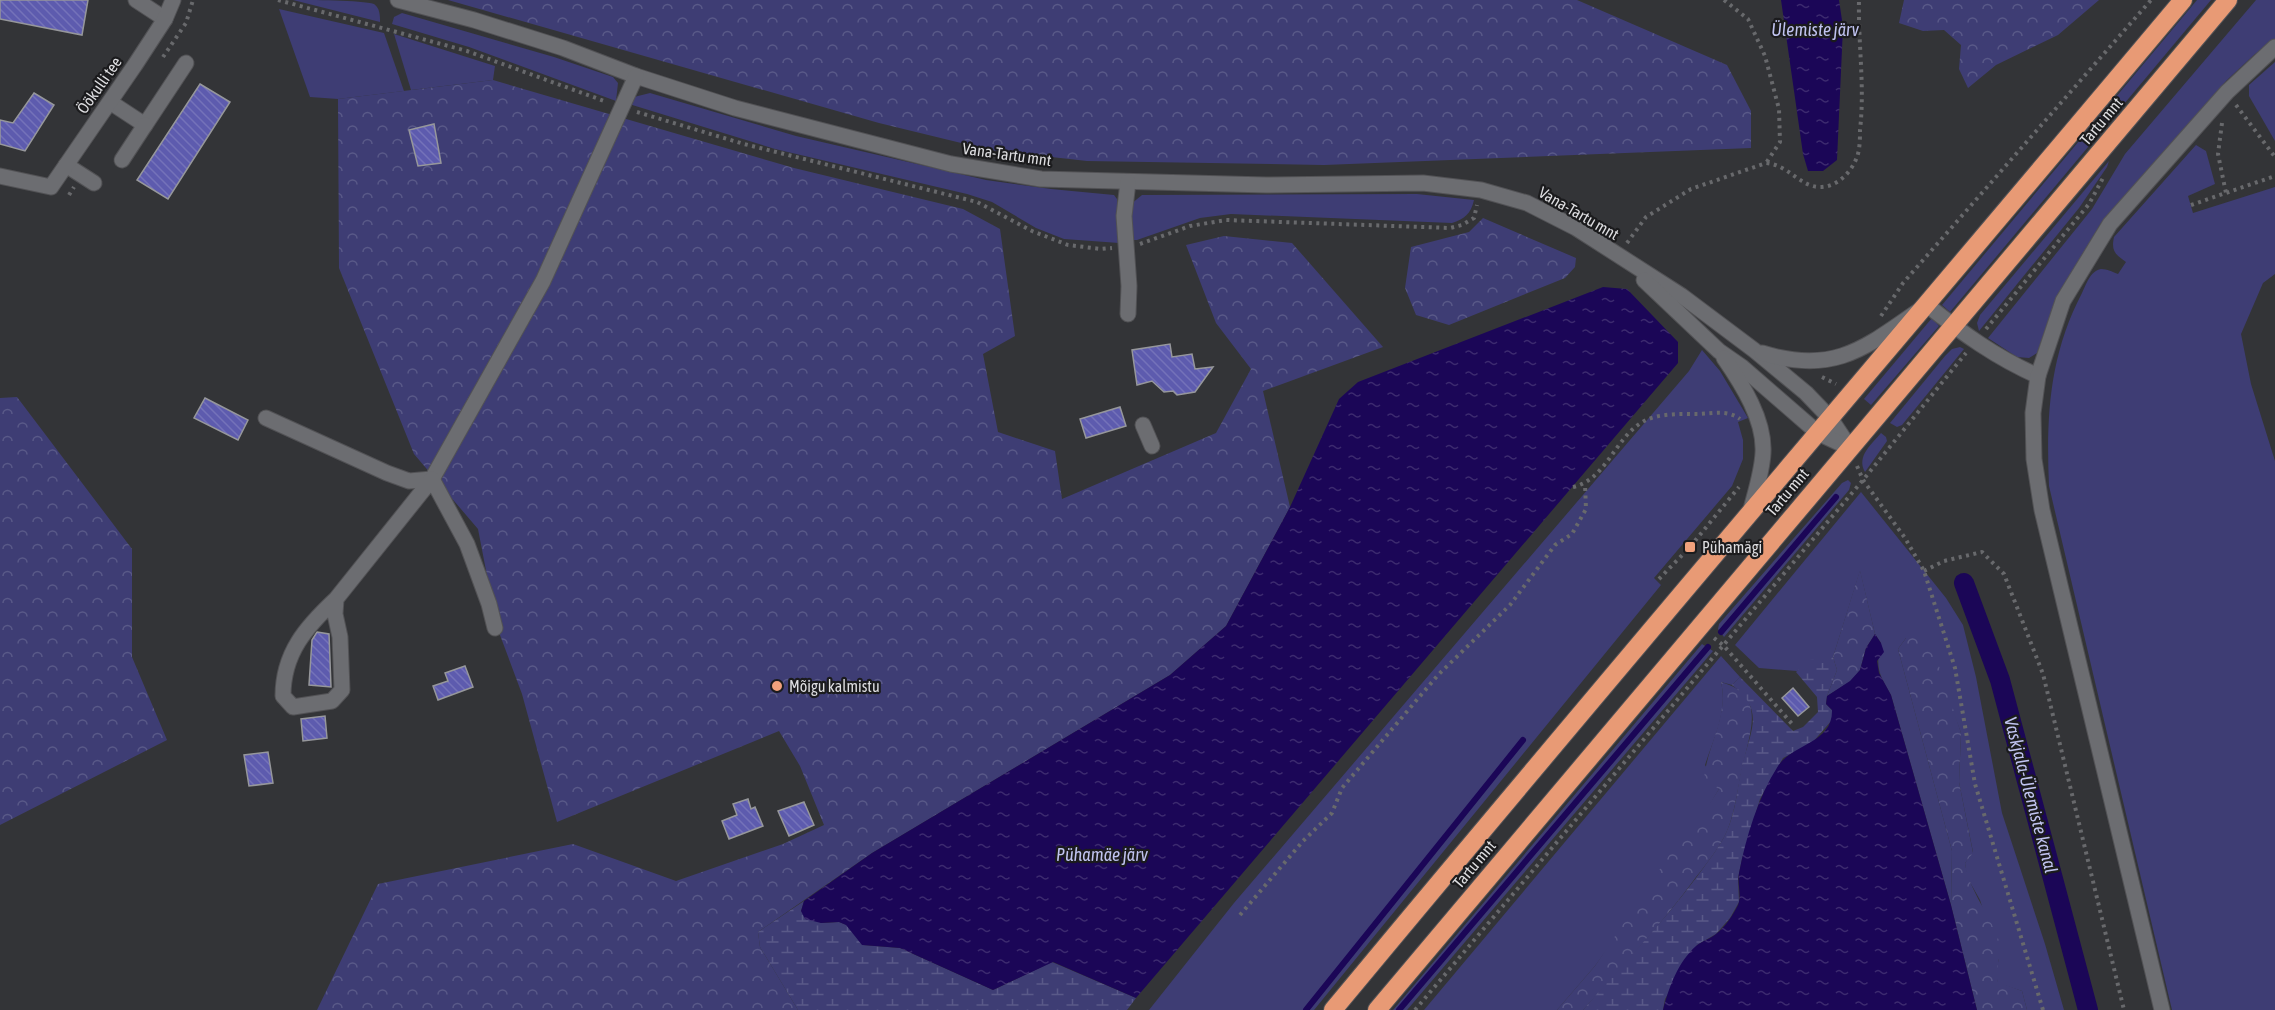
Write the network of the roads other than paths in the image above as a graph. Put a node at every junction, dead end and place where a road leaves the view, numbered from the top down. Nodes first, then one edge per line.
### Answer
1 (136, 0) edge
2 (173, 0) edge
3 (398, 0) edge
4 (2183, 0) edge
5 (2228, 0) edge
6 (165, 19) junction
7 (2273, 46) edge
8 (186, 63) dead end
9 (636, 76) junction
10 (110, 102) junction
11 (145, 125) junction
12 (122, 160) dead end
13 (66, 165) junction
14 (0, 176) edge
15 (1128, 182) junction
16 (94, 183) dead end
17 (1617, 256) junction
18 (1927, 305) junction
19 (1128, 314) dead end
20 (1954, 327) junction
21 (1754, 350) junction
22 (1719, 351) junction
23 (2038, 376) junction
24 (267, 418) dead end
25 (1830, 418) junction
26 (1143, 425) dead end
27 (1818, 433) junction
28 (1152, 446) dead end
29 (1850, 448) junction
30 (432, 479) junction
31 (1750, 513) junction
32 (336, 599) junction
33 (495, 628) dead end
34 (1333, 1010) edge
35 (1377, 1010) edge
36 (2162, 1010) edge

1 - 6 street
2 - 6 street, Öökulli tee
3 - 9 street, Vana-Tartu mnt
4 - 18 highway, Tartu mnt
5 - 20 highway, Tartu mnt
6 - 10 street, Öökulli tee
7 - 23 street
8 - 11 street
9 - 15 street, Vana-Tartu mnt
9 - 30 street
10 - 11 street
10 - 13 street, Öökulli tee
11 - 12 street
13 - 14 street, Öökulli tee
13 - 16 street
15 - 17 street, Vana-Tartu mnt
15 - 19 street
17 - 21 street, Vana-Tartu mnt
17 - 22 street, Vana-Tartu mnt
18 - 20 street
18 - 21 street
18 - 25 highway, Tartu mnt
20 - 23 street
20 - 29 highway, Tartu mnt
21 - 25 street, Vana-Tartu mnt
22 - 27 street, Vana-Tartu mnt
22 - 31 street
23 - 36 street
24 - 30 street
25 - 27 highway, Tartu mnt
25 - 29 street, Vana-Tartu mnt
26 - 28 street
27 - 29 street, Vana-Tartu mnt
27 - 31 highway, Tartu mnt
29 - 35 highway, Tartu mnt
30 - 32 street
30 - 33 street
31 - 34 highway, Tartu mnt
32 - 32 street

